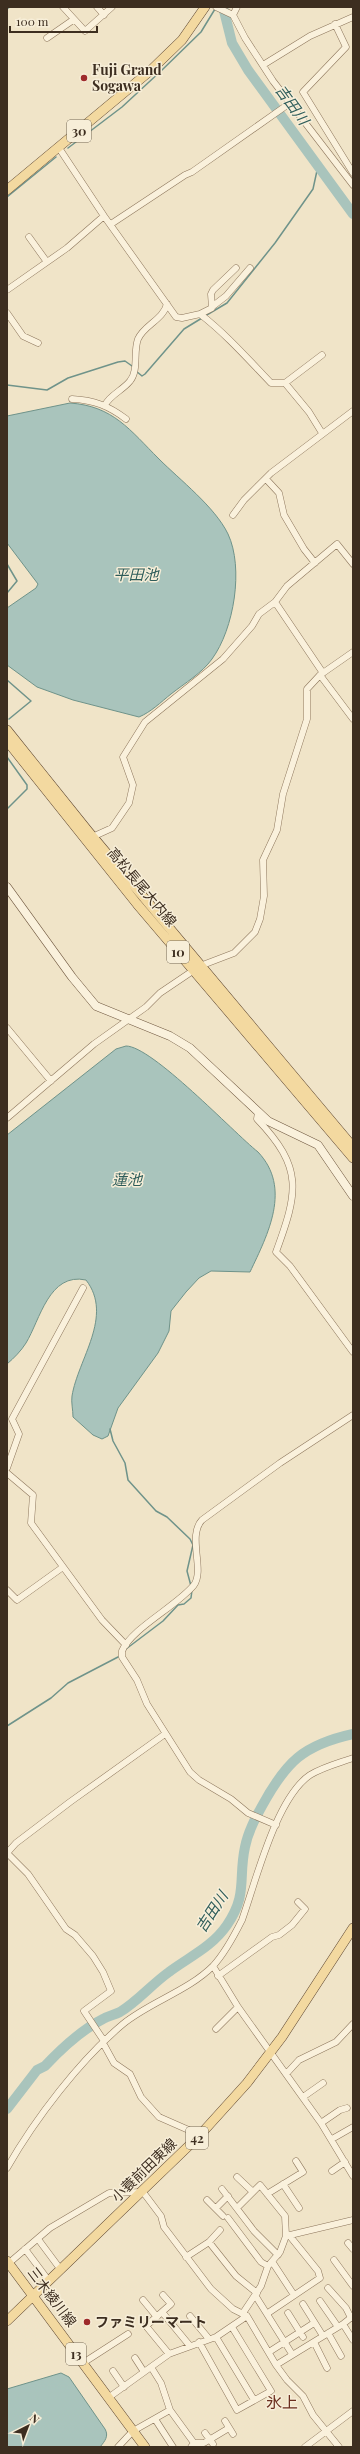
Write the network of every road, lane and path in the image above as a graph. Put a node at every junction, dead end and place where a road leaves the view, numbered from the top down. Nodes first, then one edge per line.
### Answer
1 (63, 7) edge
2 (97, 7) edge
3 (112, 7) edge
4 (205, 7) edge
5 (216, 7) edge
6 (237, 7) edge
7 (232, 14) junction
8 (104, 15) junction
9 (353, 17) edge
10 (73, 20) junction
11 (335, 24) junction
12 (47, 38) dead end
13 (263, 65) junction
14 (288, 104) junction
15 (322, 146) junction
16 (59, 148) junction
17 (352, 171) edge
18 (353, 185) edge
19 (7, 190) edge
20 (104, 216) junction
21 (111, 224) junction
22 (29, 237) dead end
23 (47, 262) junction
24 (250, 268) dead end
25 (243, 275) junction
26 (7, 290) edge
27 (166, 304) junction
28 (213, 306) junction
29 (7, 313) edge
30 (202, 316) junction
31 (38, 343) dead end
32 (322, 355) dead end
33 (284, 382) junction
34 (72, 399) dead end
35 (105, 405) junction
36 (353, 411) edge
37 (126, 419) dead end
38 (322, 433) junction
39 (266, 479) junction
40 (233, 515) dead end
41 (315, 563) junction
42 (353, 564) edge
43 (275, 602) junction
44 (353, 652) edge
45 (321, 674) junction
46 (353, 719) edge
47 (7, 730) edge
48 (7, 741) edge
49 (89, 838) junction
50 (7, 887) edge
51 (197, 968) junction
52 (126, 1020) junction
53 (7, 1028) edge
54 (51, 1081) junction
55 (258, 1112) junction
56 (7, 1118) edge
57 (353, 1146) edge
58 (353, 1158) edge
59 (353, 1196) edge
60 (82, 1288) dead end
61 (353, 1352) edge
62 (353, 1416) edge
63 (7, 1468) edge
64 (7, 1474) edge
65 (63, 1567) junction
66 (7, 1590) edge
67 (126, 1645) junction
68 (165, 1734) junction
69 (353, 1758) edge
70 (273, 1823) junction
71 (7, 1853) edge
72 (298, 1902) dead end
73 (353, 1928) edge
74 (213, 1966) junction
75 (218, 1976) junction
76 (238, 2007) junction
77 (353, 2024) edge
78 (216, 2029) dead end
79 (104, 2042) junction
80 (272, 2051) junction
81 (287, 2073) junction
82 (323, 2083) dead end
83 (303, 2097) junction
84 (347, 2108) dead end
85 (321, 2123) junction
86 (353, 2128) edge
87 (200, 2135) junction
88 (332, 2139) junction
89 (296, 2161) dead end
90 (345, 2162) junction
91 (7, 2168) edge
92 (332, 2171) dead end
93 (353, 2176) edge
94 (237, 2177) dead end
95 (283, 2184) junction
96 (222, 2189) dead end
97 (143, 2192) junction
98 (253, 2192) junction
99 (267, 2194) junction
100 (228, 2196) junction
101 (207, 2200) dead end
102 (238, 2207) junction
103 (216, 2208) junction
104 (299, 2208) dead end
105 (353, 2220) edge
106 (220, 2230) dead end
107 (288, 2236) junction
108 (38, 2239) junction
109 (209, 2242) junction
110 (348, 2243) dead end
111 (25, 2249) junction
112 (353, 2250) edge
113 (278, 2255) junction
114 (186, 2257) junction
115 (334, 2260) dead end
116 (8, 2262) edge
117 (270, 2264) junction
118 (61, 2270) junction
119 (49, 2281) junction
120 (353, 2286) edge
121 (328, 2288) dead end
122 (256, 2294) junction
123 (163, 2295) dead end
124 (294, 2295) junction
125 (34, 2296) junction
126 (143, 2300) dead end
127 (320, 2300) dead end
128 (303, 2304) dead end
129 (268, 2312) junction
130 (159, 2314) junction
131 (245, 2314) junction
132 (288, 2314) dead end
133 (190, 2316) dead end
134 (352, 2317) edge
135 (7, 2321) edge
136 (314, 2323) junction
137 (341, 2326) junction
138 (232, 2327) junction
139 (128, 2334) dead end
140 (302, 2334) junction
141 (326, 2335) junction
142 (216, 2337) junction
143 (209, 2339) junction
144 (353, 2340) edge
145 (198, 2342) junction
146 (314, 2342) junction
147 (284, 2343) junction
148 (190, 2346) junction
149 (269, 2352) junction
150 (168, 2354) junction
151 (292, 2354) junction
152 (341, 2356) dead end
153 (135, 2358) dead end
154 (83, 2363) junction
155 (276, 2365) junction
156 (152, 2367) junction
157 (327, 2368) dead end
158 (113, 2371) dead end
159 (144, 2372) junction
160 (124, 2387) junction
161 (108, 2398) junction
162 (254, 2400) junction
163 (170, 2410) junction
164 (353, 2411) edge
165 (155, 2419) junction
166 (225, 2421) dead end
167 (229, 2428) junction
168 (326, 2430) junction
169 (133, 2431) junction
170 (206, 2433) dead end
171 (233, 2434) dead end
172 (211, 2441) junction
173 (193, 2445) edge
174 (119, 2447) edge
175 (145, 2447) edge
176 (173, 2447) edge
177 (305, 2447) edge
178 (339, 2447) edge

1 - 10 street
2 - 8 street
3 - 8 street
4 - 16 main road, 30
5 - 7 street
6 - 7 street
7 - 13 street
8 - 10 street
9 - 11 street
10 - 12 street
11 - 13 street
11 - 17 street
13 - 14 street
14 - 15 street
14 - 21 street
15 - 17 street
15 - 18 street
16 - 19 main road, 30
16 - 20 street
20 - 21 street
20 - 23 street
21 - 27 street
22 - 23 street
23 - 26 street
24 - 25 street
25 - 28 street
25 - 28 street
27 - 30 street
27 - 35 street
28 - 30 street
29 - 31 street
30 - 33 street
32 - 33 street
33 - 38 street
34 - 35 street
35 - 37 street
36 - 38 street
38 - 39 street
39 - 40 street
39 - 41 street
41 - 42 street
41 - 43 street
43 - 45 street
43 - 49 street
44 - 45 street
45 - 46 street
45 - 51 street
47 - 49 main road, 高松長尾大内線 / 10
48 - 51 main road, 高松長尾大内線 / 10
49 - 51 main road, 高松長尾大内線 / 10
50 - 52 street
51 - 52 street
51 - 57 main road, 高松長尾大内線 / 10
51 - 58 main road, 高松長尾大内線 / 10
52 - 54 street
52 - 55 street
53 - 54 street
54 - 56 street
55 - 59 street
55 - 61 street
60 - 63 street
62 - 67 street
64 - 65 street
65 - 66 street
65 - 67 street
67 - 68 street
68 - 70 street
68 - 71 street
69 - 70 street
70 - 74 street
71 - 79 street
72 - 75 street
73 - 80 main road, 小蓑前田東線 / 42
74 - 75 street
74 - 79 street
75 - 76 street
76 - 78 street
76 - 80 street
77 - 81 street
79 - 87 street
79 - 91 street
80 - 81 street
80 - 87 main road, 小蓑前田東線 / 42
81 - 83 street
82 - 83 street
83 - 85 street
84 - 85 street
85 - 88 street
86 - 88 street
87 - 97 main road, 小蓑前田東線 / 42
88 - 90 street
89 - 95 street
90 - 92 street
90 - 93 street
94 - 98 street
95 - 99 street
95 - 104 street
96 - 100 street
97 - 108 street
97 - 114 street
97 - 118 main road, 小蓑前田東線 / 42
98 - 99 street
98 - 102 street
99 - 107 street
100 - 102 street
100 - 103 street
101 - 103 street
102 - 113 street
103 - 117 street
105 - 107 street
106 - 109 street
107 - 113 street
107 - 124 street
108 - 111 street
108 - 118 street
109 - 114 street
109 - 122 street
110 - 112 street
111 - 116 street
111 - 119 street
113 - 117 street
114 - 131 street
115 - 120 street
116 - 125 main road, 三木綾川線 / 13
117 - 122 street
117 - 124 street
118 - 119 main road, 小蓑前田東線 / 42
119 - 125 main road, 小蓑前田東線 / 42
121 - 134 street
122 - 129 street
122 - 131 street
123 - 130 street
124 - 129 street
125 - 135 main road, 小蓑前田東線 / 42
125 - 154 main road, 三木綾川線 / 13
126 - 130 street
127 - 137 street
128 - 136 street
129 - 147 street
130 - 148 street
130 - 150 street
131 - 138 street
131 - 149 street
132 - 140 street
133 - 143 street
134 - 137 street
136 - 140 street
136 - 141 street
137 - 141 street
137 - 144 street
138 - 142 street
138 - 162 street
139 - 154 street
140 - 147 street
141 - 146 street
141 - 152 street
142 - 143 street
142 - 162 street
143 - 145 street
145 - 148 street
145 - 162 street
146 - 151 street
146 - 157 street
147 - 149 street
147 - 151 street
148 - 150 street
149 - 155 street
150 - 156 street
151 - 155 street
153 - 159 street
154 - 161 main road, 三木綾川線 / 13
155 - 168 street
156 - 159 street
156 - 163 street
158 - 160 street
159 - 160 street
160 - 161 street
161 - 169 main road, 三木綾川線 / 13
163 - 165 street
163 - 173 street
164 - 168 street
165 - 169 street
165 - 176 street
166 - 167 street
167 - 171 street
167 - 172 street
168 - 177 street
168 - 178 street
169 - 174 street
169 - 175 main road, 三木綾川線 / 13
170 - 172 street
172 - 173 street

